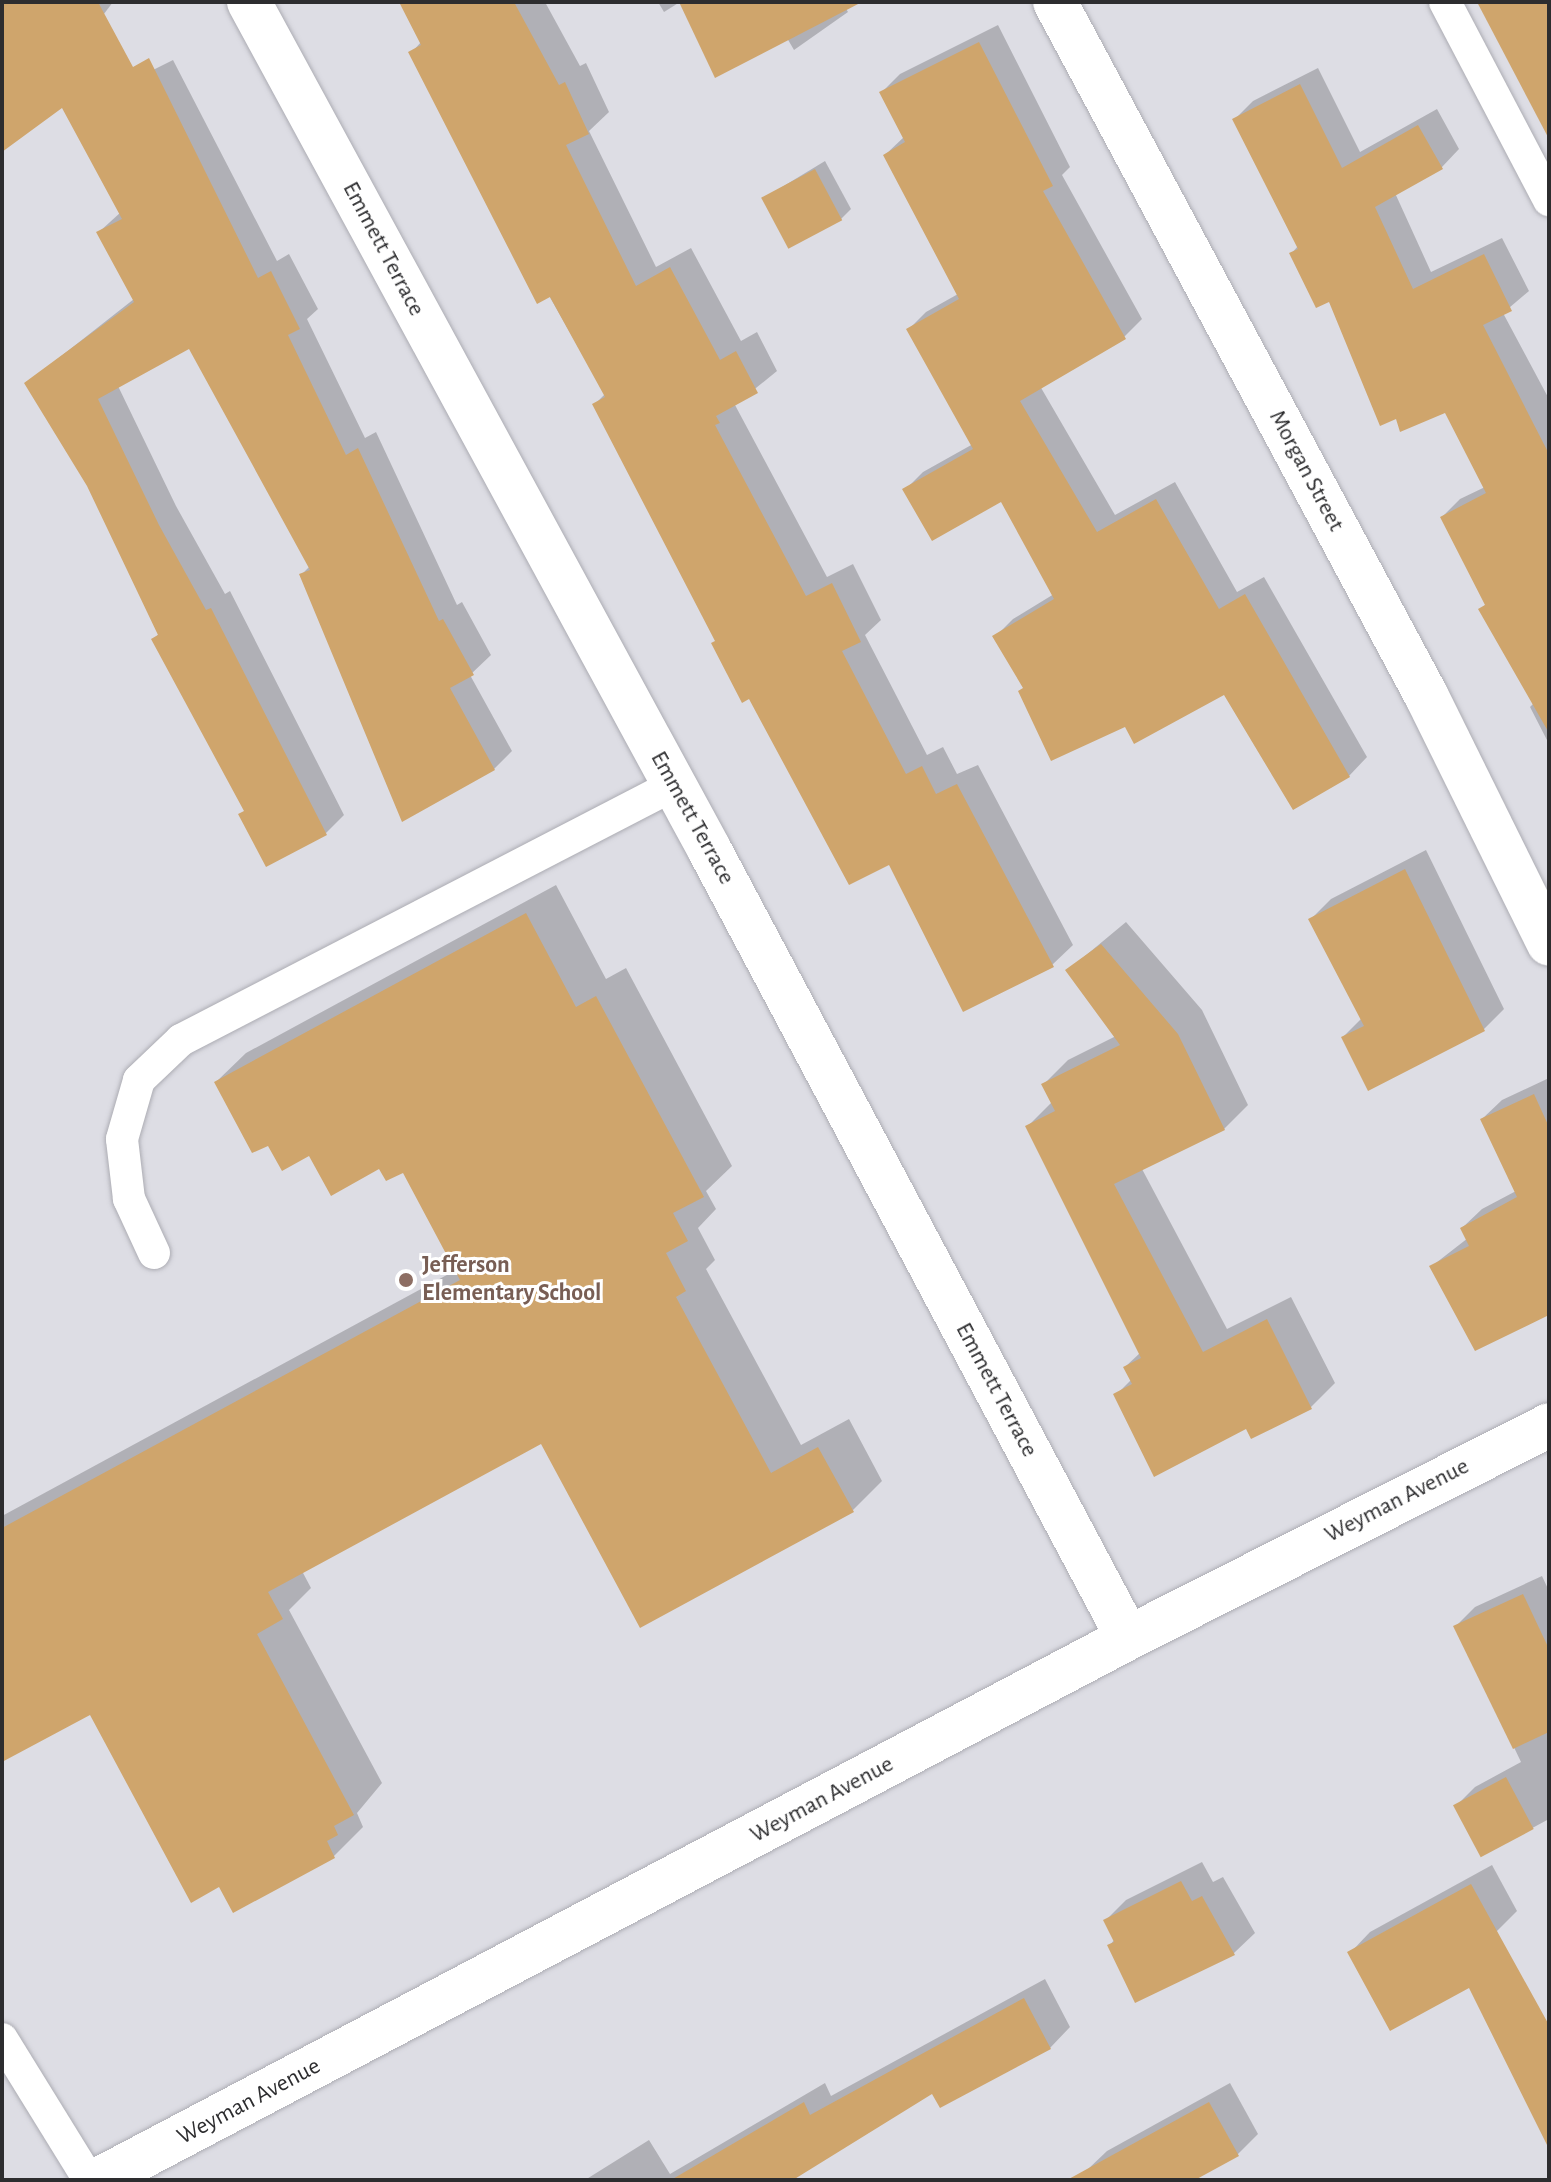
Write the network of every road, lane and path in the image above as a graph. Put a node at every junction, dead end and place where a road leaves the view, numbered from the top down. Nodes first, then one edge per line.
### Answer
1 (249, 2) edge
2 (1055, 2) edge
3 (1445, 2) edge
4 (1549, 200) edge
5 (674, 785) junction
6 (1549, 944) edge
7 (154, 1253) dead end
8 (1549, 1425) edge
9 (1128, 1638) junction
10 (2, 2039) edge
11 (89, 2180) edge
12 (98, 2180) edge

1 - 5 street, Emmett Terrace
2 - 6 street, Morgan Street
3 - 4 lane
5 - 7 lane
5 - 9 street, Emmett Terrace
8 - 9 street, Weyman Avenue
9 - 12 street, Weyman Avenue
10 - 11 lane

